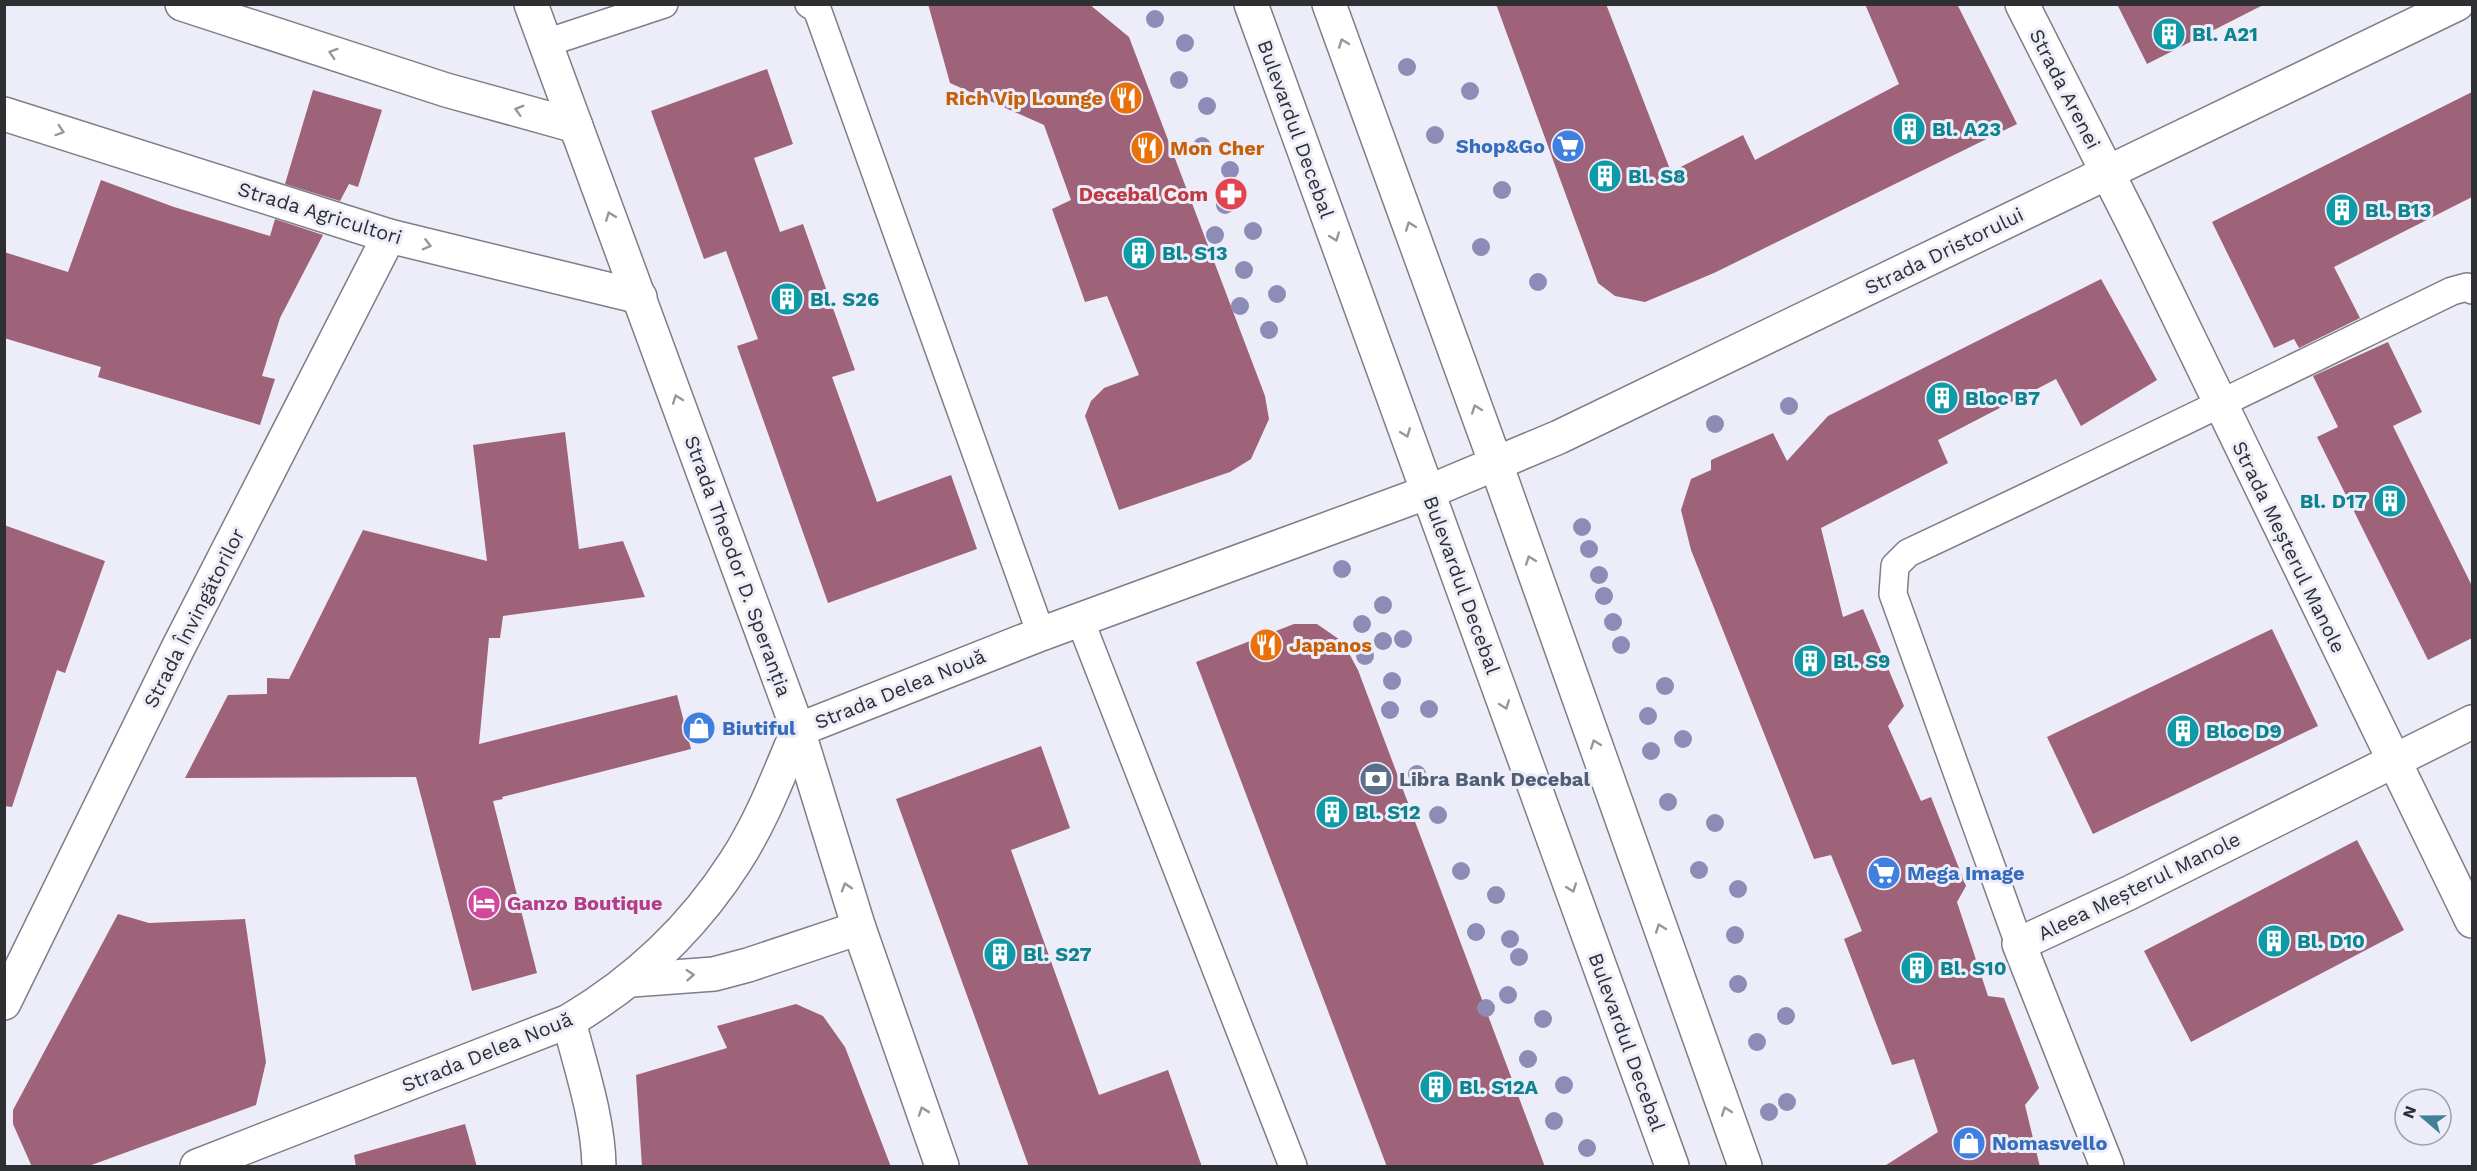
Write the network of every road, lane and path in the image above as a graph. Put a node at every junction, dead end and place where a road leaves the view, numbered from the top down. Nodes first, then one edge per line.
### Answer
1 (182, 4) edge
2 (531, 4) edge
3 (664, 4) edge
4 (809, 4) edge
5 (1251, 4) edge
6 (1329, 4) edge
7 (2022, 4) edge
8 (2457, 4) edge
9 (546, 43) junction
10 (4, 114) edge
11 (576, 126) junction
12 (2107, 173) junction
13 (389, 236) junction
14 (2472, 290) edge
15 (640, 297) junction
16 (2219, 404) junction
17 (1496, 464) junction
18 (1428, 492) junction
19 (1080, 620) junction
20 (1041, 634) junction
21 (2472, 722) edge
22 (798, 730) junction
23 (2394, 762) junction
24 (2472, 921) edge
25 (859, 928) junction
26 (2019, 944) junction
27 (632, 980) junction
28 (5, 998) edge
29 (569, 1022) junction
30 (197, 1167) edge
31 (599, 1167) edge
32 (942, 1167) edge
33 (1293, 1167) edge
34 (1672, 1167) edge
35 (1745, 1167) edge
36 (2107, 1167) edge

11 -> 1 street
2 - 9 street, Strada Theodor D. Speranția
3 - 9 lane
4 - 20 lane
5 -> 18 street, Bulevardul Decebal
17 -> 6 street
7 - 12 street, Strada Arenei
8 - 12 street, Strada Dristorului
9 - 11 street, Strada Theodor D. Speranția
10 -> 13 street, Strada Agricultori
15 -> 11 street, Strada Theodor D. Speranția
12 - 16 street, Strada Meșterul Manole
12 - 17 street, Strada Dristorului
13 -> 15 street, Strada Agricultori
13 - 28 street, Strada Învingătorilor
14 - 16 lane
22 -> 15 street, Strada Theodor D. Speranția
16 - 23 street, Strada Meșterul Manole
16 - 26 lane
17 - 18 street, Strada Dristorului
35 -> 17 street
18 - 19 street, Strada Delea Nouă
18 -> 34 street, Bulevardul Decebal
19 - 20 street, Strada Delea Nouă
19 - 33 lane
20 - 22 street, Strada Delea Nouă
21 - 23 street, Aleea Meșterul Manole
25 -> 22 street, Strada Theodor D. Speranția
22 - 27 street, Strada Delea Nouă
23 - 24 street, Strada Meșterul Manole
23 - 26 street, Aleea Meșterul Manole
27 -> 25 street
32 -> 25 street, Strada Theodor D. Speranția
26 - 36 street, Aleea Meșterul Manole
27 - 29 street, Strada Delea Nouă
29 - 30 street, Strada Delea Nouă
29 - 31 street

